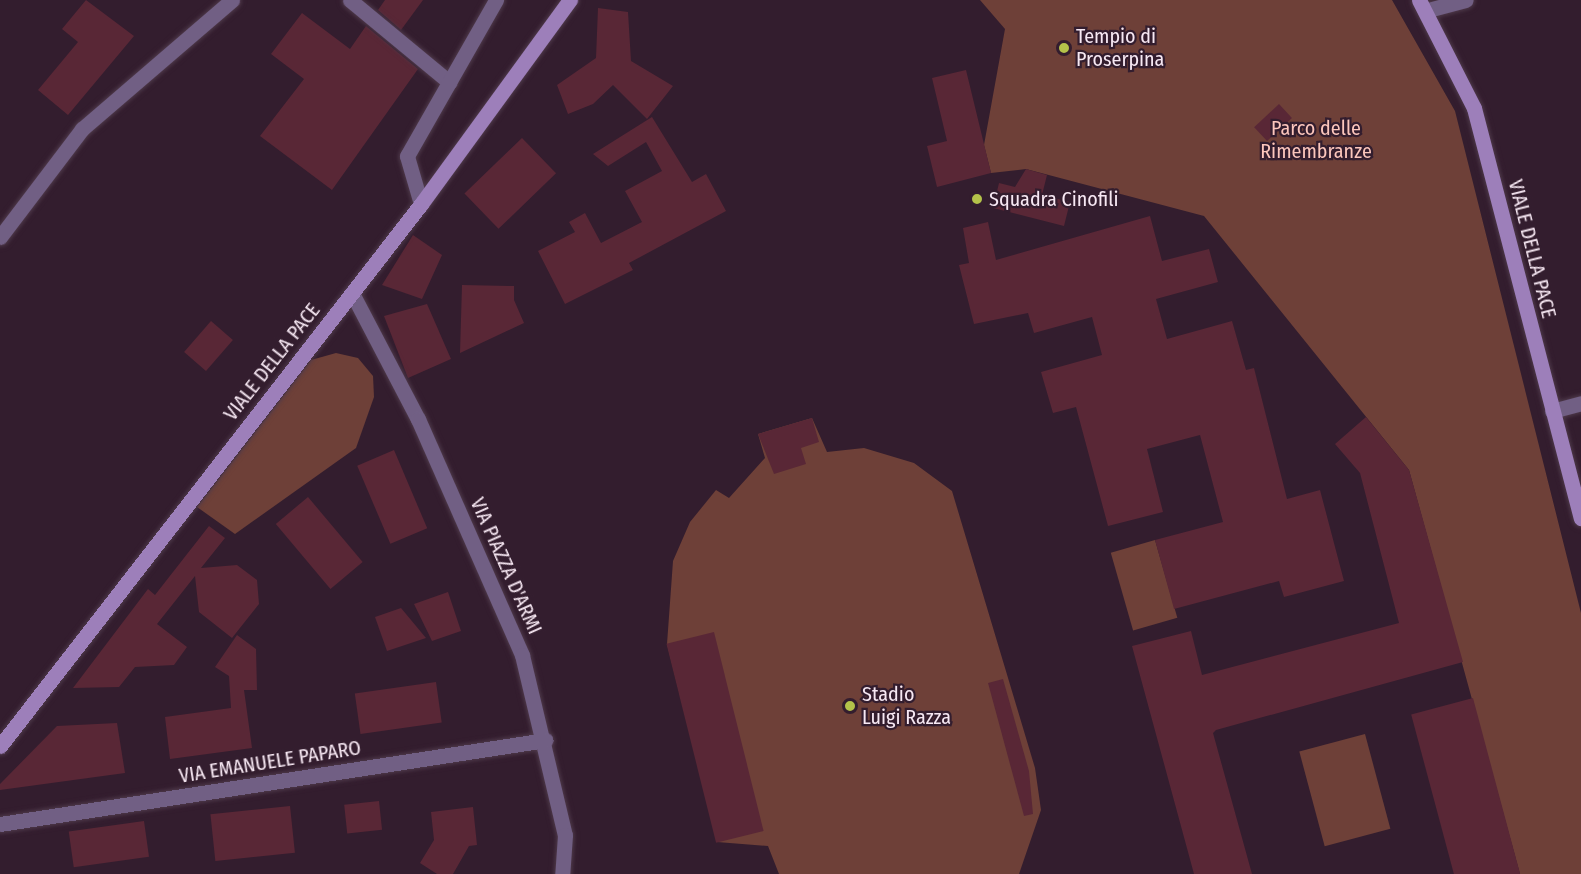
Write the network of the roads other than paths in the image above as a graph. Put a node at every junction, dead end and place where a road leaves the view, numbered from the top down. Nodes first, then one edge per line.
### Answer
1 (232, 0) edge
2 (350, 0) edge
3 (496, 0) edge
4 (570, 0) edge
5 (1466, 0) edge
6 (1424, 5) edge
7 (449, 82) junction
8 (421, 204) junction
9 (0, 237) edge
10 (352, 293) junction
11 (1581, 403) edge
12 (1552, 411) junction
13 (1581, 518) edge
14 (546, 740) junction
15 (0, 746) edge
16 (0, 824) edge
17 (562, 874) edge

1 - 9 street
2 - 7 street
3 - 7 street
4 - 8 main road, VIALE DELLA PACE
5 - 6 street
6 - 12 main road, VIALE DELLA PACE
7 - 8 street
8 - 10 main road, VIALE DELLA PACE
10 - 14 street, VIA PIAZZA D'ARMI
10 - 15 main road, VIALE DELLA PACE
11 - 12 street
12 - 13 main road, VIALE DELLA PACE
14 - 16 street, VIA EMANUELE PAPARO
14 - 17 street, VIA PIAZZA D'ARMI

